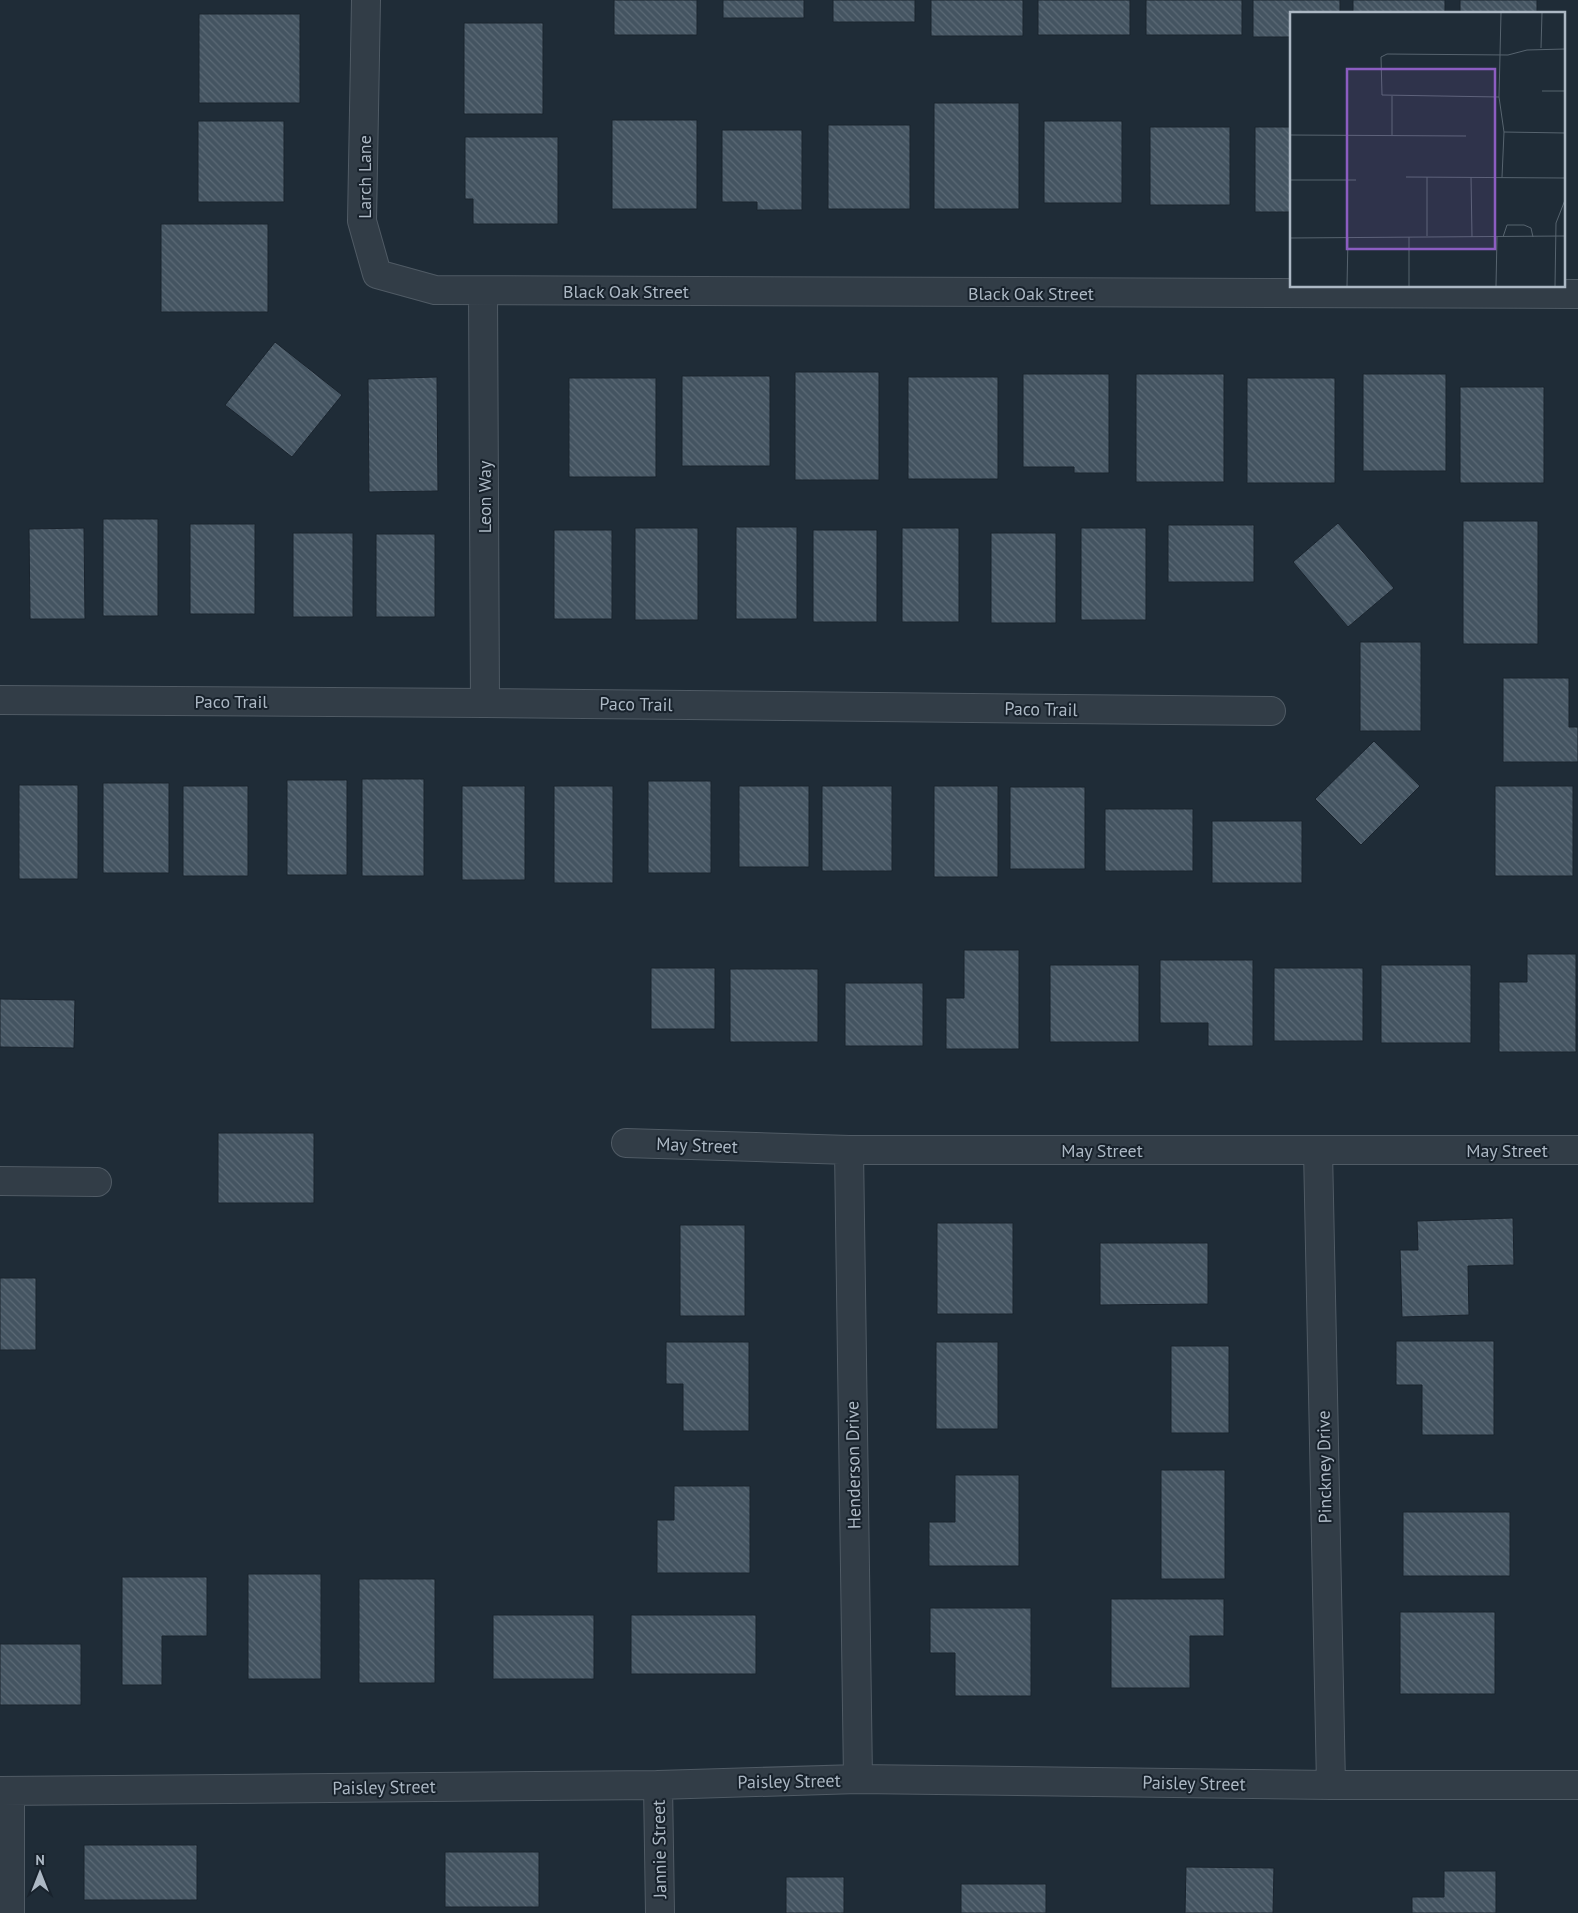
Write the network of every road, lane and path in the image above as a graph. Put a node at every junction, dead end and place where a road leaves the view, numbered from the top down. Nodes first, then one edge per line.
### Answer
1 (366, 0) edge
2 (483, 291) junction
3 (1578, 294) edge
4 (0, 700) edge
5 (485, 703) junction
6 (1271, 711) dead end
7 (626, 1143) dead end
8 (849, 1150) junction
9 (1318, 1150) junction
10 (1578, 1150) edge
11 (0, 1181) edge
12 (97, 1182) dead end
13 (858, 1780) junction
14 (658, 1785) junction
15 (1331, 1785) junction
16 (1578, 1785) edge
17 (5, 1791) edge
18 (10, 1913) edge
19 (660, 1913) edge

1 - 2 street, Larch Lane
2 - 3 street, Black Oak Street
2 - 5 street, Leon Way
4 - 5 street, Paco Trail
5 - 6 street, Paco Trail
7 - 8 street, May Street
8 - 9 street, May Street
8 - 13 street, Henderson Drive
9 - 10 street, May Street
9 - 15 street, Pinckney Drive
11 - 12 street
13 - 14 street, Paisley Street
13 - 15 street, Paisley Street
14 - 17 street, Paisley Street
14 - 19 street, Jannie Street
15 - 16 street, Paisley Street
17 - 18 street

